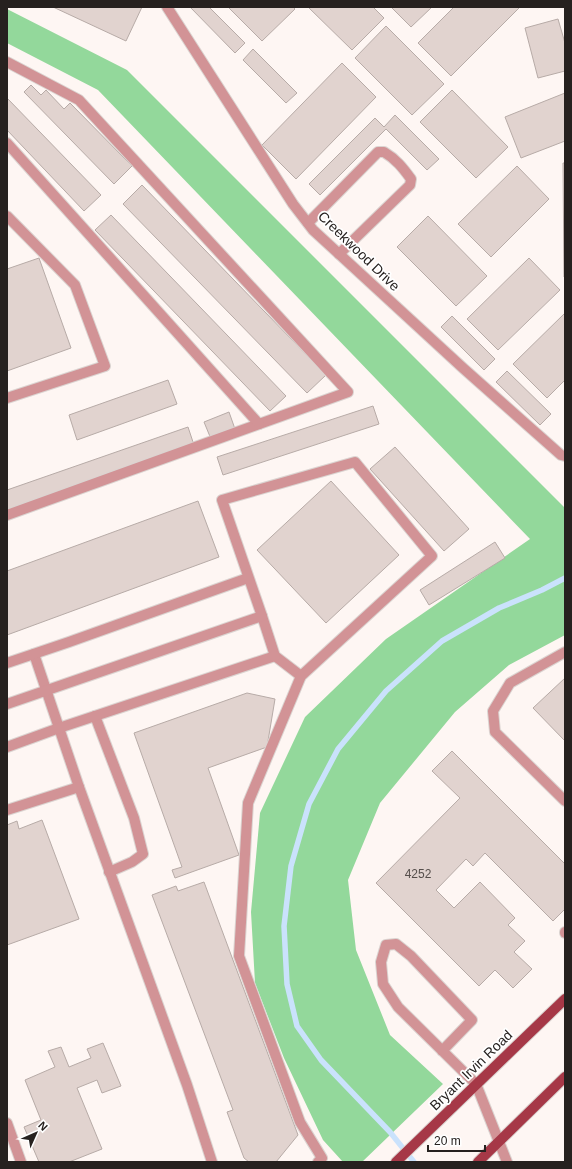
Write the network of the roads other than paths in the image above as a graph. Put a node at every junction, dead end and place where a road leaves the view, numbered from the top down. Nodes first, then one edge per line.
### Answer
1 (167, 7) edge
2 (7, 62) edge
3 (7, 143) edge
4 (7, 216) edge
5 (308, 223) junction
6 (339, 254) junction
7 (7, 398) edge
8 (259, 424) junction
9 (565, 456) edge
10 (7, 516) edge
11 (248, 578) junction
12 (262, 616) junction
13 (565, 652) edge
14 (34, 654) junction
15 (274, 656) junction
16 (7, 663) edge
17 (301, 676) junction
18 (46, 691) junction
19 (7, 704) edge
20 (95, 716) junction
21 (59, 728) junction
22 (7, 747) edge
23 (79, 787) junction
24 (565, 801) edge
25 (7, 810) edge
26 (109, 872) junction
27 (565, 999) edge
28 (442, 1051) junction
29 (565, 1077) edge
30 (476, 1084) junction
31 (7, 1123) edge
32 (498, 1141) junction
33 (21, 1162) edge
34 (212, 1162) edge
35 (318, 1162) edge
36 (396, 1162) edge
37 (478, 1162) edge
38 (507, 1162) edge

1 - 5 street, Creekwood Drive
2 - 8 street
3 - 8 street
4 - 7 street
5 - 6 street, Creekwood Drive
5 - 6 street
6 - 9 street, Creekwood Drive
8 - 10 street
11 - 12 street
11 - 14 street
11 - 17 street
12 - 15 street
12 - 18 street
13 - 24 street
14 - 16 street
14 - 18 street
15 - 17 street
15 - 20 street
17 - 35 street
18 - 19 street
18 - 21 street
20 - 21 street
20 - 26 street
21 - 22 street
21 - 23 street
23 - 25 street
23 - 26 street
26 - 34 street
27 - 30 main road, Bryant Irvin Road
28 - 28 street
28 - 30 street
29 - 32 main road
30 - 32 street
30 - 36 main road, Bryant Irvin Road
31 - 33 street
32 - 37 main road
32 - 38 street

